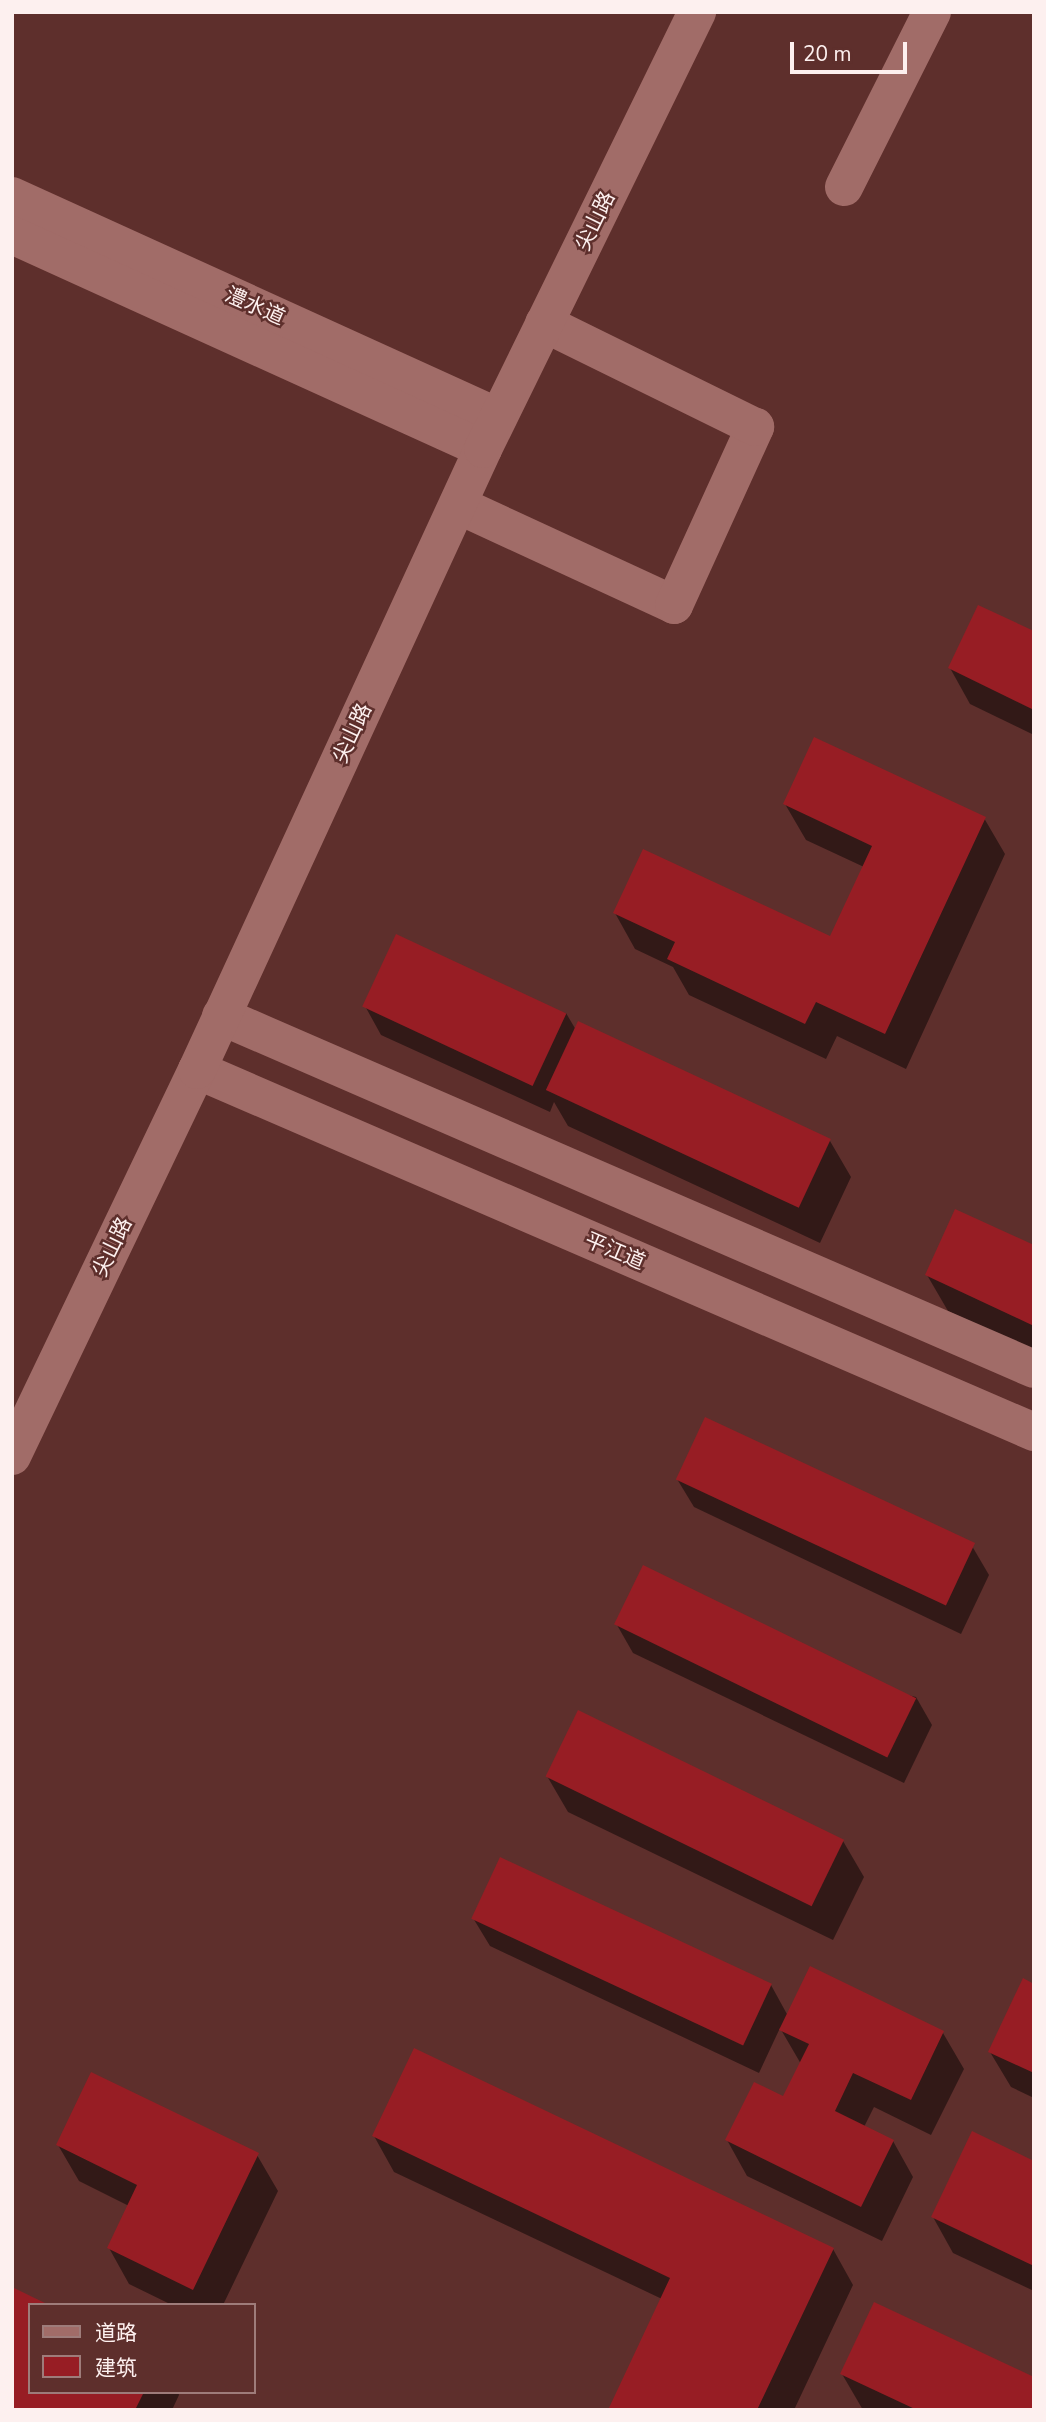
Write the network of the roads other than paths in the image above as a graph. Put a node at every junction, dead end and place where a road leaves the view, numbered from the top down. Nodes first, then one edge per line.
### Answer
1 (697, 12) edge
2 (932, 12) edge
3 (844, 187) dead end
4 (12, 196) edge
5 (12, 235) edge
6 (544, 323) junction
7 (491, 433) junction
8 (458, 505) junction
9 (221, 1016) junction
10 (197, 1070) junction
11 (1034, 1369) edge
12 (1034, 1432) edge
13 (12, 1456) edge

1 - 6 main road, 尖山路
2 - 3 main road
4 - 7 main road, 澧水道
5 - 7 main road, 澧水道
6 - 7 main road, 尖山路
6 - 8 main road
7 - 8 main road, 尖山路
8 - 9 main road, 尖山路
9 - 10 main road, 尖山路
9 - 11 main road
10 - 12 main road, 平江道
10 - 13 main road, 尖山路

